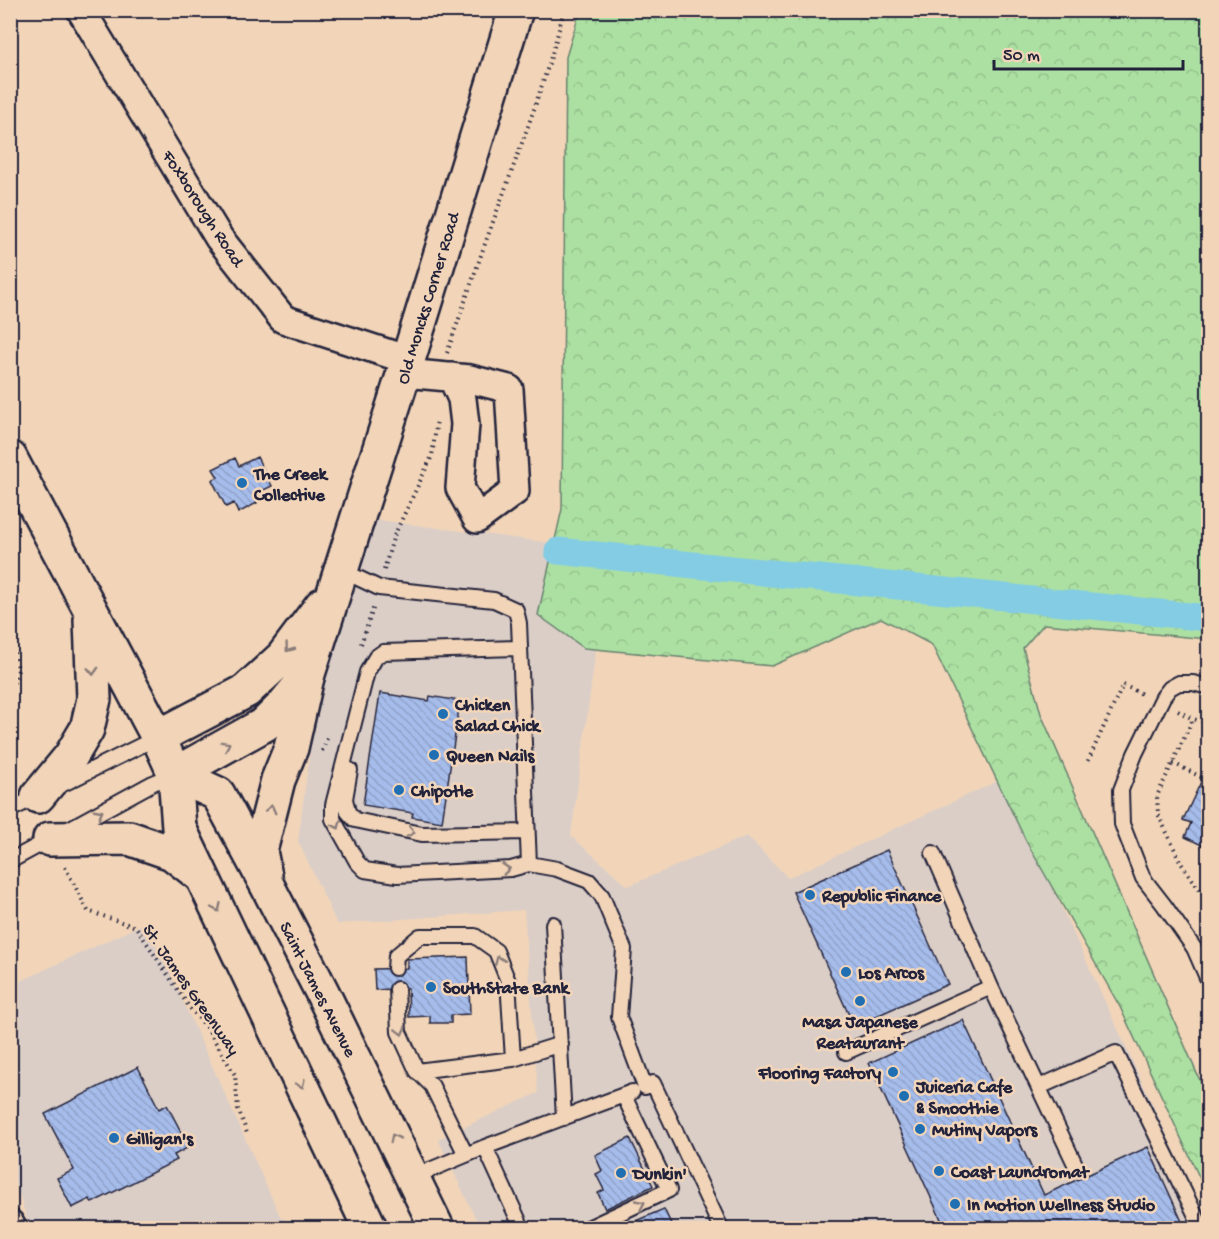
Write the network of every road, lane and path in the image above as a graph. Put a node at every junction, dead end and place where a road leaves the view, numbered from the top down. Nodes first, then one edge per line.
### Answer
1 (81, 10) edge
2 (516, 10) edge
3 (406, 367) junction
4 (452, 377) junction
5 (10, 458) edge
6 (339, 577) junction
7 (91, 612) junction
8 (10, 629) edge
9 (520, 648) junction
10 (379, 655) junction
11 (307, 677) junction
12 (1209, 687) edge
13 (10, 693) edge
14 (1209, 723) edge
15 (158, 737) junction
16 (1173, 763) junction
17 (10, 764) edge
18 (175, 774) junction
19 (1203, 778) dead end
20 (26, 802) edge
21 (527, 832) junction
22 (50, 839) junction
23 (933, 854) dead end
24 (10, 861) edge
25 (529, 864) junction
26 (202, 877) junction
27 (268, 886) junction
28 (1209, 902) edge
29 (553, 924) dead end
30 (396, 968) dead end
31 (1209, 980) edge
32 (991, 987) junction
33 (397, 989) dead end
34 (561, 1044) junction
35 (846, 1052) dead end
36 (513, 1059) junction
37 (417, 1071) junction
38 (1040, 1087) junction
39 (639, 1089) junction
40 (564, 1118) junction
41 (247, 1133) dead end
42 (485, 1147) junction
43 (466, 1155) junction
44 (1075, 1164) dead end
45 (413, 1177) junction
46 (10, 1224) edge
47 (12, 1228) edge
48 (370, 1228) edge
49 (437, 1228) edge
50 (522, 1228) edge
51 (588, 1228) edge
52 (721, 1228) edge
53 (1202, 1228) edge

1 - 3 street, Foxborough Road
2 - 3 main road, Old Moncks Corner Road
3 - 4 street, Foxborough Road
3 - 6 main road, Old Moncks Corner Road
4 - 4 street, Foxborough Road
5 - 7 main road
6 - 9 lane
6 - 11 main road, Old Moncks Corner Road
6 -> 15 main road
7 - 15 main road
7 -> 20 main road
8 - 13 path
9 - 10 lane
9 - 21 lane
10 -> 21 lane
10 -> 25 lane
18 -> 11 main road
27 -> 11 main road, Old Moncks Corner Road
12 - 31 lane
14 - 16 path
15 - 18 main road
15 - 20 lane
16 - 19 path
16 - 28 path
17 - 20 path
22 -> 18 lane
18 - 26 main road
18 - 27 main road, Saint James Avenue
21 - 25 lane
22 - 24 lane
22 - 26 main road
22 - 41 path, St. James Greenway
23 - 32 lane
25 - 39 lane
26 -> 48 main road
45 -> 27 main road, Saint James Avenue
29 - 34 lane
36 -> 30 lane
32 - 35 lane
32 - 38 lane
33 -> 37 lane
34 - 36 lane
34 - 40 lane
36 - 37 lane
37 - 43 lane
38 - 44 lane
38 - 53 lane
39 - 40 lane
51 -> 39 lane
39 - 52 lane
40 - 42 lane
42 - 43 lane
42 - 50 lane
43 - 45 lane
45 - 49 main road, Saint James Avenue
46 - 47 street

